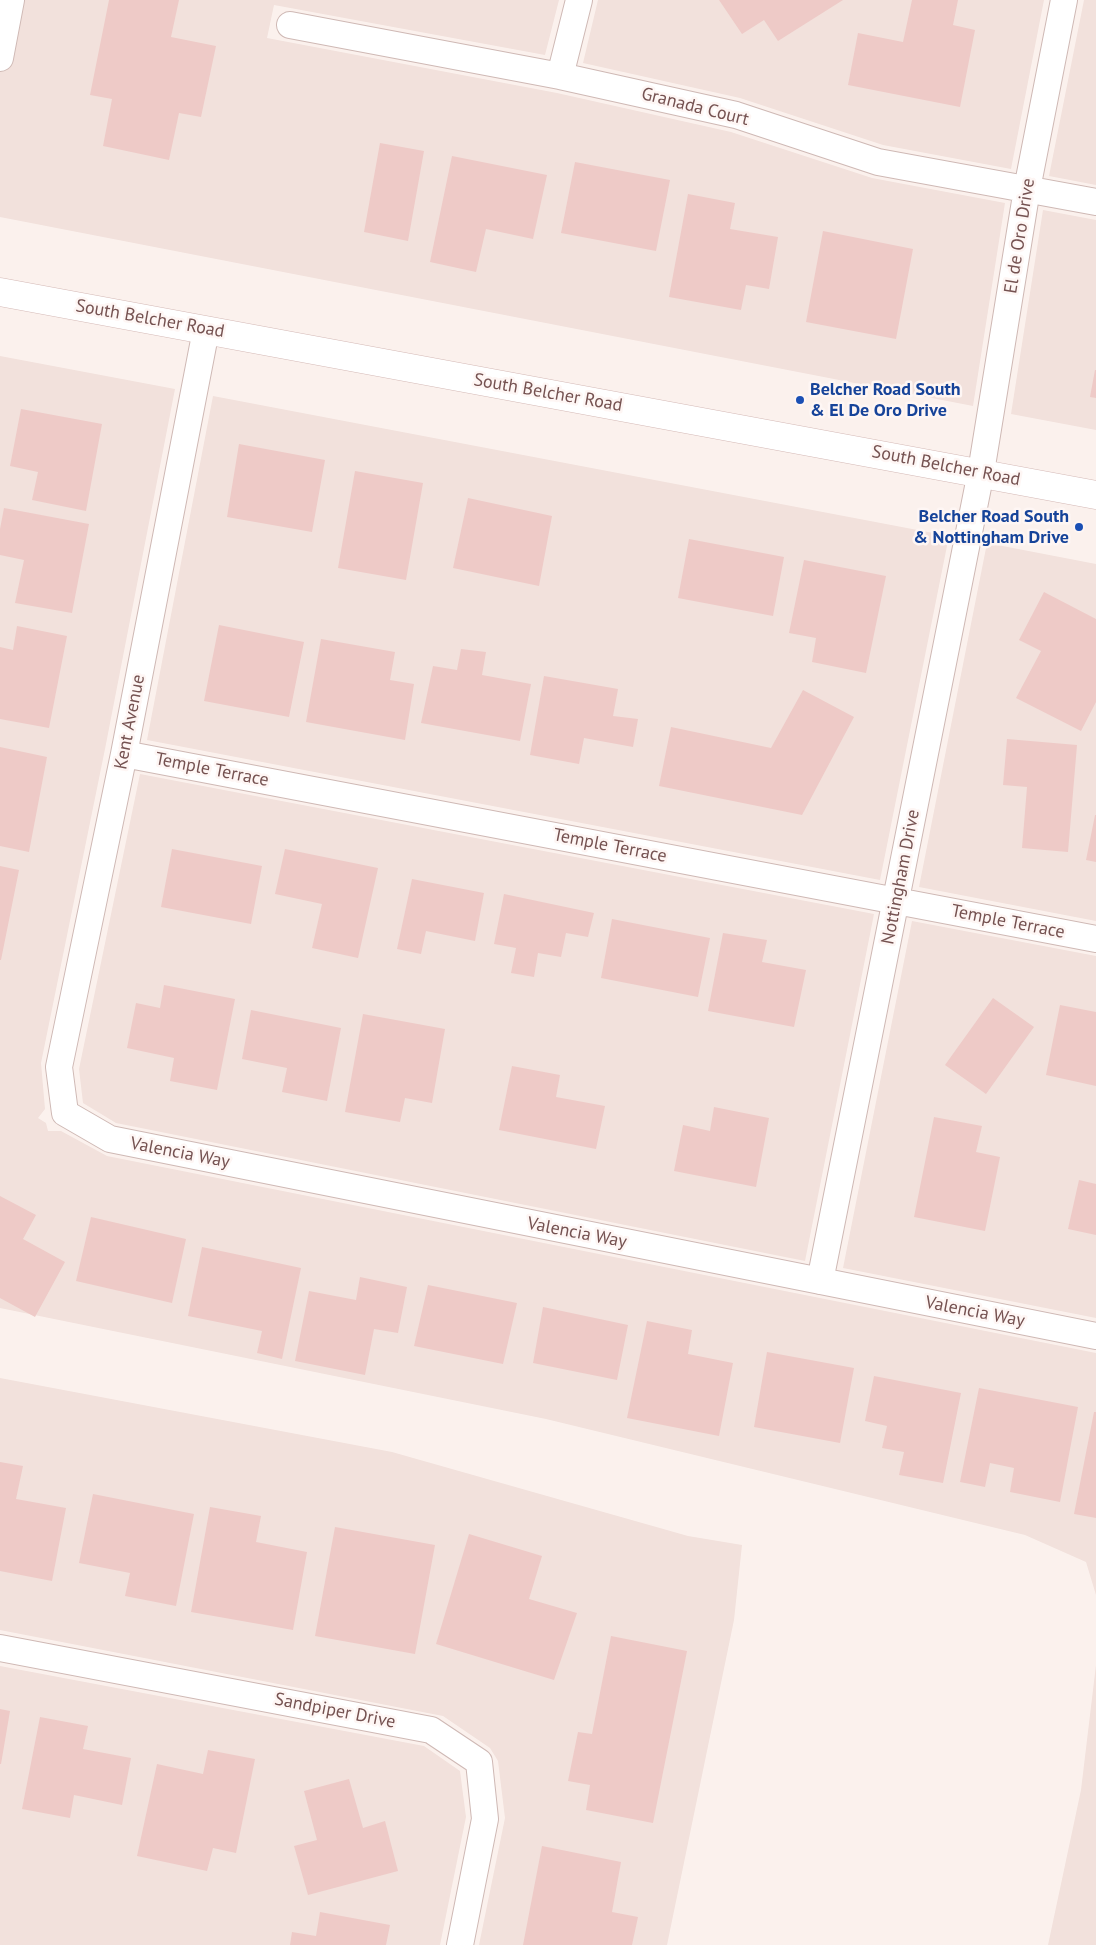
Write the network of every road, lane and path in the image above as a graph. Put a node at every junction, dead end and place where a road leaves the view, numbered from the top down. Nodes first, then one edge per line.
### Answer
1 (11, 0) edge
2 (579, 0) edge
3 (1064, 0) edge
4 (290, 25) dead end
5 (0, 58) edge
6 (560, 76) junction
7 (1026, 190) junction
8 (1096, 202) edge
9 (0, 292) edge
10 (206, 330) junction
11 (981, 472) junction
12 (1096, 495) edge
13 (124, 754) junction
14 (896, 900) junction
15 (1096, 939) edge
16 (65, 1113) joint
17 (820, 1281) junction
18 (1096, 1336) edge
19 (0, 1648) edge
20 (460, 1945) edge

1 - 5 street
2 - 6 street
3 - 7 street, El de Oro Drive
4 - 6 street, Granada Court
6 - 7 street, Granada Court
7 - 8 street, Granada Court
7 - 11 street, El de Oro Drive
9 - 10 main road, South Belcher Road
10 - 11 main road, South Belcher Road
10 - 13 street, Kent Avenue
11 - 12 main road, South Belcher Road
11 - 14 street, Nottingham Drive
13 - 14 street, Temple Terrace
13 - 16 street, Kent Avenue
14 - 15 street, Temple Terrace
14 - 17 street, Nottingham Drive
16 - 17 street, Valencia Way
17 - 18 street, Valencia Way
19 - 20 street, Sandpiper Drive

